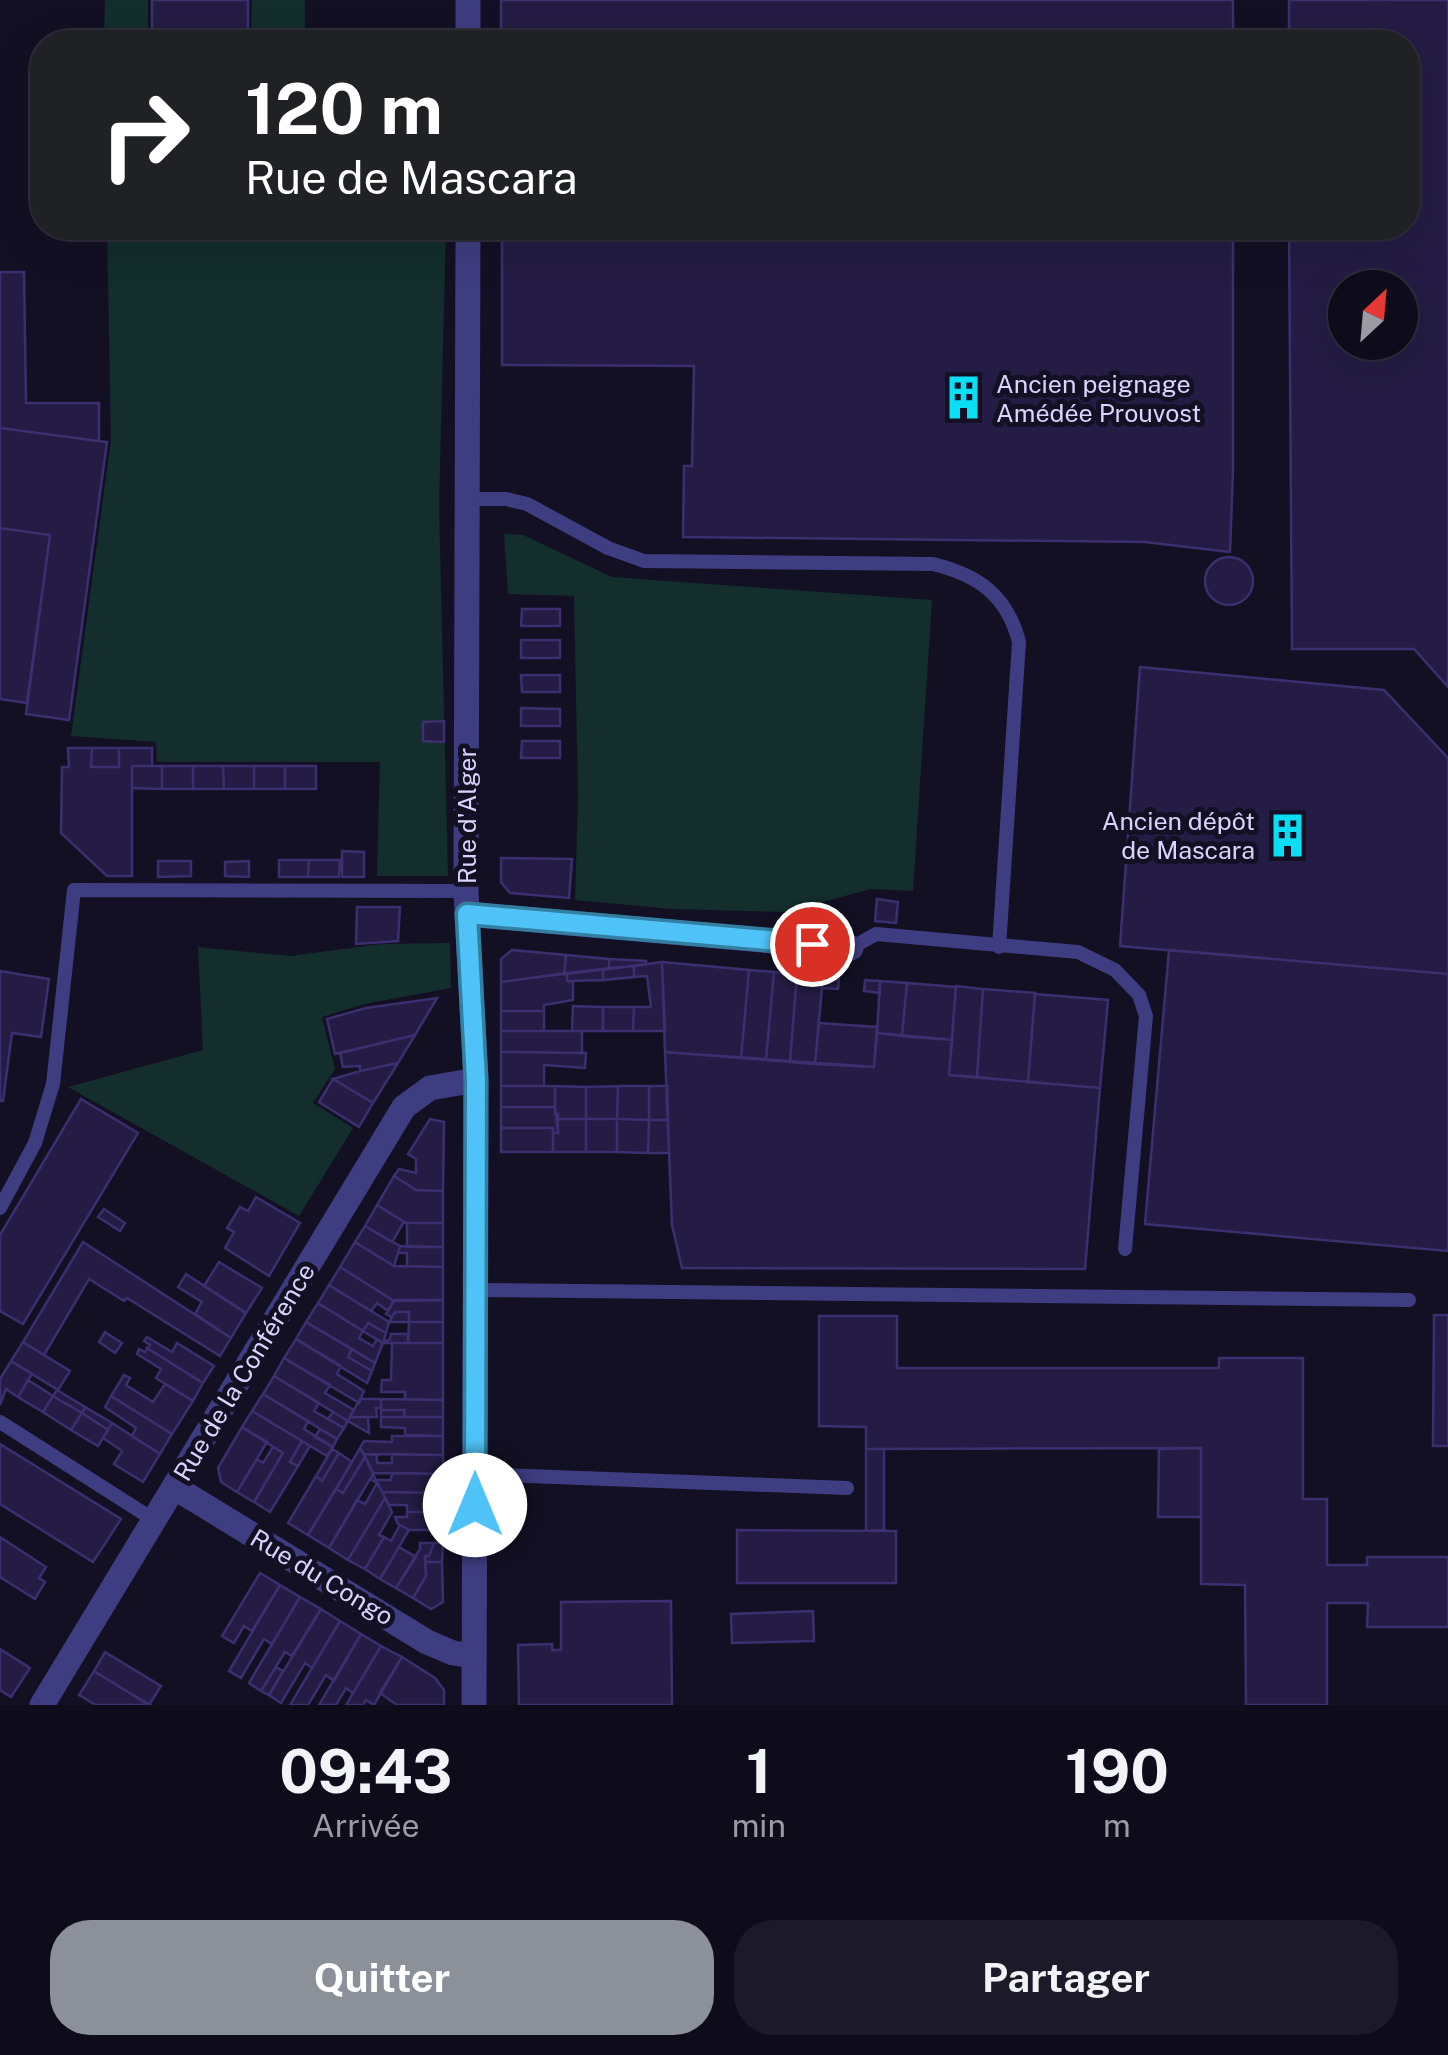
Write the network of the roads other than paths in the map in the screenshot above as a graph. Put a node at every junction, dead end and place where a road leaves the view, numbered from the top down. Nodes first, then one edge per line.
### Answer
1 (468, 0) edge
2 (468, 30) edge
3 (468, 240) edge
4 (468, 498) junction
5 (467, 903) junction
6 (999, 947) junction
7 (851, 948) joint
8 (476, 1080) junction
9 (0, 1208) edge
10 (1125, 1249) dead end
11 (476, 1290) junction
12 (1409, 1300) dead end
13 (0, 1422) edge
14 (475, 1474) junction
15 (174, 1487) junction
16 (847, 1488) dead end
17 (154, 1520) junction
18 (474, 1656) junction
19 (42, 1705) edge
20 (474, 1705) edge

1 - 2 street
3 - 4 street, Rue d'Alger
4 - 5 street, Rue d'Alger
4 - 6 lane
5 - 7 street
5 - 8 street, Rue d'Alger
5 - 9 lane
6 - 7 lane
6 - 10 lane
8 - 11 street, Rue d'Alger
8 - 15 street, Rue de la Conférence
11 - 12 lane
11 - 14 street, Rue d'Alger
13 - 17 lane
14 - 16 lane
14 - 18 street, Rue d'Alger
15 - 17 street, Rue de la Conférence
15 - 18 street, Rue du Congo
17 - 19 street, Rue de la Conférence
18 - 20 street, Rue d'Alger

